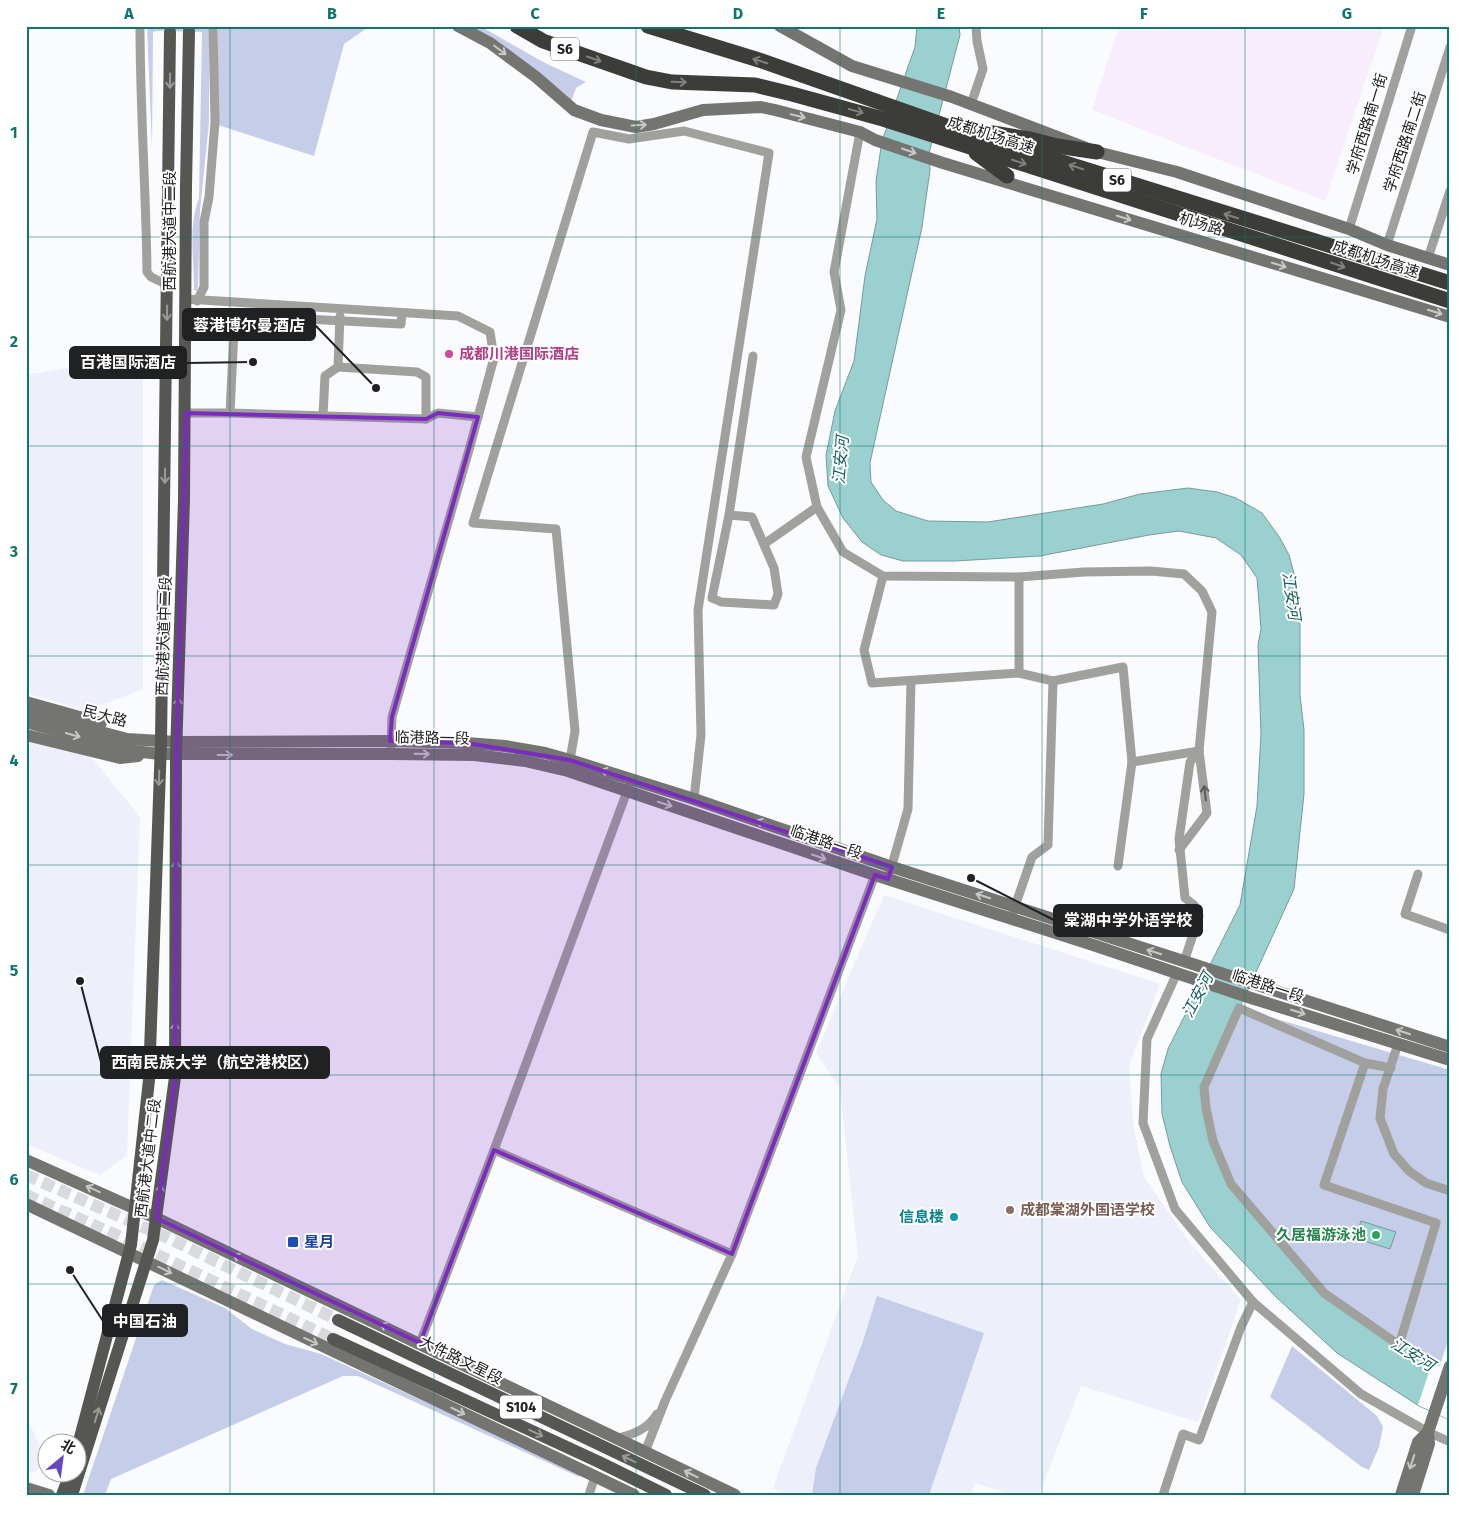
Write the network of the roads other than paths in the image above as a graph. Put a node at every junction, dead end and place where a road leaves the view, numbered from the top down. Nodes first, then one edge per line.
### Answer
1 (140, 26) edge
2 (213, 26) edge
3 (458, 26) edge
4 (508, 26) edge
5 (517, 26) edge
6 (648, 26) edge
7 (780, 26) edge
8 (976, 26) edge
9 (1412, 26) edge
10 (189, 31) dead end
11 (170, 32) dead end
12 (543, 41) junction
13 (1450, 47) edge
14 (971, 104) junction
15 (886, 112) junction
16 (940, 130) junction
17 (957, 130) junction
18 (860, 132) junction
19 (964, 144) junction
20 (1097, 152) junction
21 (971, 171) junction
22 (1007, 176) junction
23 (1450, 191) edge
24 (1092, 209) junction
25 (1349, 230) junction
26 (1294, 242) junction
27 (1386, 245) junction
28 (1428, 258) junction
29 (1450, 265) edge
30 (1450, 283) edge
31 (168, 285) junction
32 (191, 300) junction
33 (1450, 301) edge
34 (341, 308) junction
35 (402, 313) junction
36 (1450, 317) edge
37 (340, 320) junction
38 (753, 356) dead end
39 (338, 367) junction
40 (186, 413) junction
41 (230, 413) junction
42 (323, 416) junction
43 (478, 417) junction
44 (426, 419) junction
45 (817, 507) junction
46 (729, 515) junction
47 (764, 544) junction
48 (882, 576) junction
49 (1019, 577) junction
50 (1019, 673) junction
51 (912, 681) junction
52 (1053, 681) junction
53 (26, 702) edge
54 (26, 712) edge
55 (26, 722) edge
56 (26, 735) edge
57 (391, 747) junction
58 (160, 748) junction
59 (176, 748) junction
60 (1200, 751) junction
61 (570, 760) junction
62 (1132, 762) junction
63 (629, 786) junction
64 (694, 799) junction
65 (1179, 850) junction
66 (1118, 866) dead end
67 (890, 873) junction
68 (1418, 874) dead end
69 (875, 875) junction
70 (1015, 907) junction
71 (1010, 919) junction
72 (1450, 930) edge
73 (1180, 967) junction
74 (1197, 973) junction
75 (1398, 1044) junction
76 (1450, 1047) edge
77 (1450, 1060) edge
78 (1365, 1062) junction
79 (1391, 1068) junction
80 (494, 1150) junction
81 (26, 1160) edge
82 (1450, 1191) edge
83 (26, 1204) edge
84 (135, 1208) junction
85 (156, 1218) junction
86 (129, 1252) junction
87 (732, 1254) junction
88 (147, 1261) junction
89 (1254, 1302) junction
90 (338, 1320) tunnel mouth
91 (333, 1339) tunnel mouth
92 (420, 1343) junction
93 (1450, 1366) edge
94 (664, 1401) junction
95 (1428, 1432) junction
96 (81, 1434) edge
97 (618, 1438) junction
98 (1450, 1442) edge
99 (645, 1452) junction
100 (595, 1476) junction
101 (26, 1488) edge
102 (48, 1495) edge
103 (72, 1495) edge
104 (589, 1495) edge
105 (634, 1495) edge
106 (666, 1495) edge
107 (705, 1495) edge
108 (735, 1495) edge
109 (1162, 1495) edge
110 (1401, 1495) edge
111 (1413, 1495) edge

1 - 31 street
2 - 32 street
3 -> 18 main road, 机场路
4 - 12 main road
5 - 12 highway, 成都机场高速 / S6
15 -> 6 highway, 成都机场高速 / S6
7 - 14 main road
8 - 14 street
9 - 25 street, 学府西路南一街
10 - 32 main road, 西航港大道中二段
11 -> 31 main road
12 -> 15 highway, 成都机场高速 / S6
13 - 27 street, 学府西路南二街
14 - 20 main road
15 - 16 highway, 成都机场高速 / S6
16 - 17 highway, 成都机场高速 / S6
16 - 19 highway, 成都机场高速 / S6
17 - 20 highway
26 -> 17 highway, 成都机场高速 / S6
18 -> 21 main road, 机场路
18 - 45 street
19 - 22 highway
19 -> 26 highway, 成都机场高速 / S6
20 - 25 main road
21 - 22 main road
21 - 24 main road, 机场路
22 - 24 main road
23 - 28 street
24 -> 36 main road, 机场路
25 - 27 main road
26 - 30 highway, 成都机场高速 / S6
26 -> 33 highway, 成都机场高速 / S6
27 - 28 main road
28 - 29 main road
31 -> 58 main road
32 - 34 street
32 - 40 main road, 西航港大道中二段
34 - 35 street
34 - 37 street
35 - 37 street
35 - 43 street
37 - 39 street
37 - 41 street
38 - 46 street
39 - 42 street
39 - 44 street
40 - 41 street
59 -> 40 main road, 西航港大道中二段
41 - 42 street
42 - 44 street
43 - 44 street
43 - 57 street
45 - 47 street
45 - 48 street
46 - 47 street
46 - 47 street
48 - 49 street
48 - 51 street
49 - 50 street
49 - 60 street
50 - 51 street
50 - 52 street
51 - 67 street
52 - 62 street
52 - 70 street
53 - 58 main road
54 - 58 main road, 民大路
55 -> 58 main road, 民大路
56 - 58 main road
57 - 59 main road, 临港路一段
57 - 61 main road, 临港路一段
57 -> 63 main road, 临港路一段
58 - 59 main road, 民大路
58 -> 84 main road
85 -> 59 main road, 西航港大道中二段
60 - 62 street
60 - 65 street
65 -> 60 street
63 -> 61 main road, 临港路一段
61 - 64 street
62 - 66 street
63 - 64 main road, 临港路一段
63 -> 69 main road, 临港路一段
63 - 80 street
67 -> 64 main road, 临港路一段
65 - 73 street
67 - 69 main road, 临港路一段
70 -> 67 main road, 临港路一段
67 - 71 main road, 临港路一段
68 - 72 street
69 - 87 street
70 - 71 street
73 -> 70 main road, 临港路一段
71 - 73 main road, 临港路一段
73 - 74 main road, 临港路一段
73 - 89 street
74 -> 75 main road, 临港路一段
76 -> 74 main road, 临港路一段
75 - 77 main road, 临港路一段
75 - 79 street
78 - 78 street
78 - 79 street
79 - 82 street
80 - 87 street
80 - 92 street
84 -> 81 main road
83 - 86 main road
84 - 85 main road
84 - 86 main road
85 - 88 main road, 西航港大道中二段
92 -> 85 main road
86 - 88 main road
86 - 96 main road
87 - 94 street
88 -> 100 main road
103 -> 88 main road, 西航港大道中二段
89 - 95 street
89 - 109 street
107 -> 90 main road, 大件路文星段 / S104
91 -> 106 main road, S104
92 - 97 main road
93 - 95 main road
94 - 97 street
94 - 99 street
95 - 98 street
95 -> 110 main road
95 - 111 main road
97 - 99 main road
108 -> 99 main road
100 - 104 street
100 - 105 main road
101 - 102 main road

